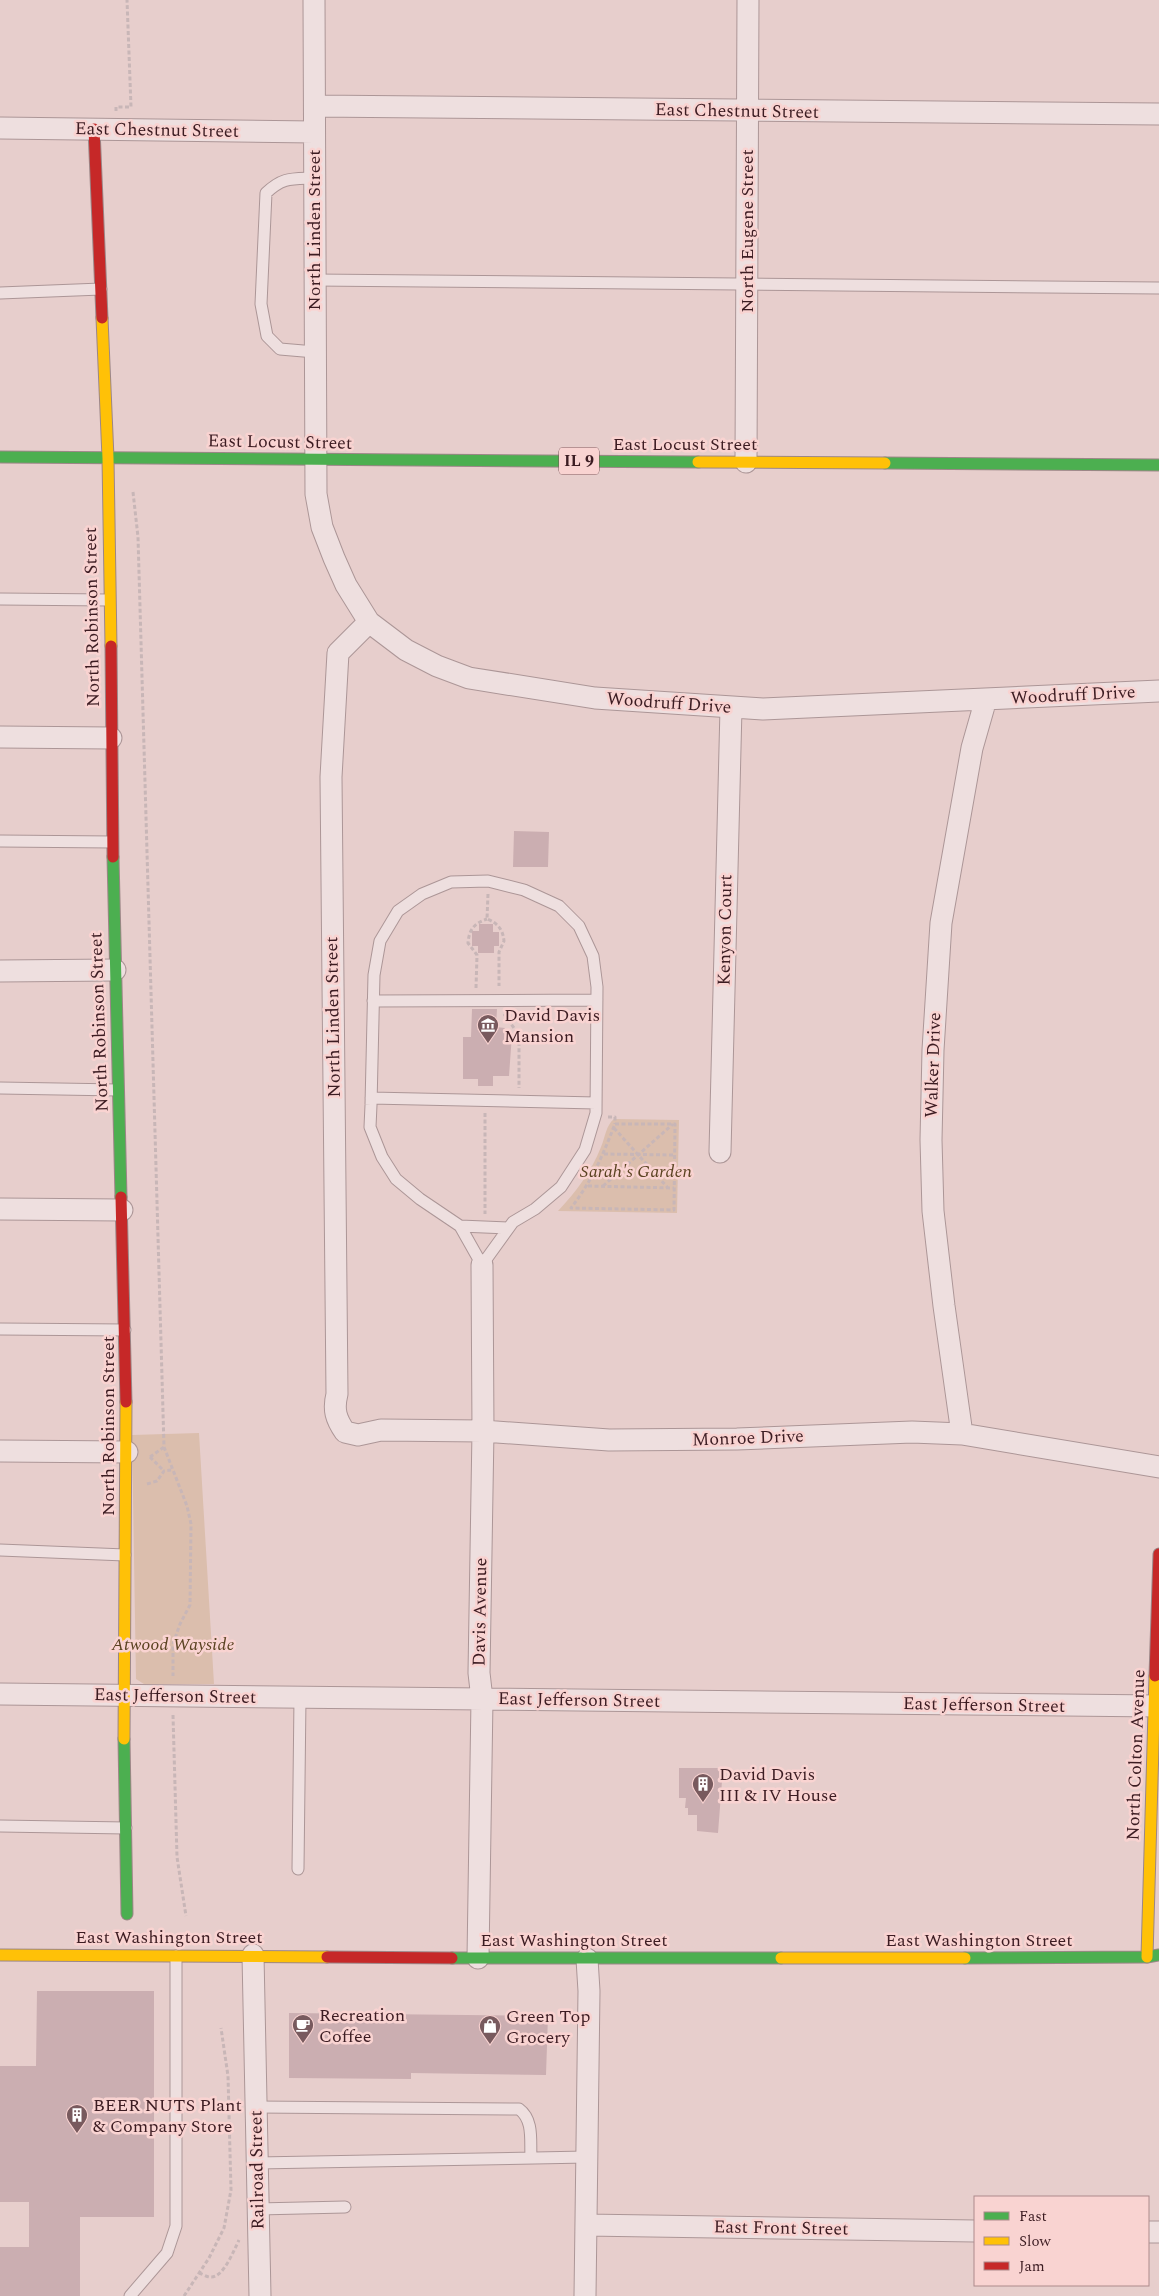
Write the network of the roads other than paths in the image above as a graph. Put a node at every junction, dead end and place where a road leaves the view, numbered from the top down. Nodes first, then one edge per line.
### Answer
1 (314, 0) edge
2 (748, 0) edge
3 (315, 106) junction
4 (748, 111) junction
5 (1159, 114) edge
6 (0, 128) edge
7 (94, 129) junction
8 (314, 132) junction
9 (314, 178) junction
10 (314, 280) junction
11 (747, 284) junction
12 (1159, 288) edge
13 (101, 290) junction
14 (0, 293) edge
15 (315, 352) junction
16 (0, 457) edge
17 (108, 458) junction
18 (315, 460) junction
19 (746, 462) junction
20 (1159, 465) edge
21 (0, 599) edge
22 (109, 600) junction
23 (369, 622) junction
24 (1159, 692) edge
25 (986, 699) junction
26 (731, 708) junction
27 (0, 737) edge
28 (111, 738) junction
29 (0, 840) edge
30 (112, 842) junction
31 (115, 970) junction
32 (0, 971) edge
33 (597, 1000) junction
34 (373, 1001) junction
35 (0, 1088) edge
36 (118, 1090) junction
37 (371, 1098) junction
38 (596, 1102) junction
39 (720, 1152) dead end
40 (0, 1209) edge
41 (122, 1210) junction
42 (460, 1226) junction
43 (508, 1228) junction
44 (482, 1265) junction
45 (0, 1329) edge
46 (125, 1330) junction
47 (340, 1424) joint
48 (483, 1431) junction
49 (962, 1434) junction
50 (0, 1451) edge
51 (127, 1452) junction
52 (1159, 1467) edge
53 (0, 1550) edge
54 (1159, 1554) edge
55 (125, 1555) junction
56 (0, 1694) edge
57 (123, 1695) junction
58 (300, 1698) junction
59 (482, 1699) junction
60 (1157, 1706) edge
61 (0, 1826) edge
62 (126, 1828) junction
63 (298, 1869) dead end
64 (127, 1914) dead end
65 (0, 1955) edge
66 (176, 1955) junction
67 (253, 1955) junction
68 (1153, 1956) edge
69 (478, 1958) junction
70 (587, 1959) junction
71 (1159, 1961) edge
72 (256, 2107) junction
73 (587, 2157) junction
74 (531, 2158) junction
75 (257, 2163) junction
76 (345, 2207) dead end
77 (258, 2209) junction
78 (586, 2225) junction
79 (974, 2230) edge
80 (130, 2296) edge
81 (260, 2296) edge
82 (585, 2296) edge

1 - 3 street, North Linden Street
2 - 4 street, North Eugene Street
3 - 4 street, East Chestnut Street
3 - 8 street, North Linden Street
4 - 5 street, East Chestnut Street
4 - 11 street, North Eugene Street
6 - 7 street, East Chestnut Street
7 - 8 street, East Chestnut Street
7 - 13 main road, North Robinson Street
8 - 9 street, North Linden Street
9 - 10 street, North Linden Street
9 - 15 lane
10 - 11 lane
10 - 15 street, North Linden Street
11 - 12 lane
11 - 19 street, North Eugene Street
13 - 14 lane
13 - 17 main road, North Robinson Street
15 - 18 street, North Linden Street
16 - 17 main road, East Locust Street / IL 9
17 - 18 main road, East Locust Street / IL 9
17 - 22 main road, North Robinson Street
18 - 19 main road, East Locust Street / IL 9
18 - 23 street, Woodruff Drive
19 - 20 main road, East Locust Street / IL 9
21 - 22 lane
22 - 28 main road, North Robinson Street
23 - 26 street, Woodruff Drive
23 - 47 street, North Linden Street
24 - 25 street, Woodruff Drive
25 - 26 street, Woodruff Drive
25 - 49 street, Walker Drive
26 - 39 street, Kenyon Court
27 - 28 street
28 - 30 main road, North Robinson Street
29 - 30 lane
30 - 31 main road, North Robinson Street
31 - 32 street
31 - 36 main road, North Robinson Street
33 - 34 lane
33 - 34 lane
33 - 38 lane
34 - 37 lane
35 - 36 lane
36 - 41 main road, North Robinson Street
37 - 38 lane
37 - 42 lane
38 - 43 lane
40 - 41 street
41 - 46 main road, North Robinson Street
42 - 43 lane
42 - 44 lane
43 - 44 lane
44 - 48 street, Davis Avenue
45 - 46 lane
46 - 51 main road, North Robinson Street
47 - 48 street, Monroe Drive
48 - 49 street, Monroe Drive
48 - 59 street, Davis Avenue
49 - 52 street, Monroe Drive
50 - 51 street
51 - 55 main road, North Robinson Street
53 - 55 lane
54 - 60 main road, North Colton Avenue
55 - 57 main road, North Robinson Street
56 - 57 street, East Jefferson Street
57 - 58 street, East Jefferson Street
57 - 62 main road, North Robinson Street
58 - 59 street, East Jefferson Street
58 - 63 lane
59 - 60 street, East Jefferson Street
59 - 69 street, Davis Avenue
60 - 68 main road, North Colton Avenue
61 - 62 lane
62 - 64 main road, North Robinson Street
65 - 66 main road, East Washington Street
66 - 67 main road, East Washington Street
66 - 80 lane
67 - 69 main road, East Washington Street
67 - 72 street, Railroad Street
68 - 70 main road, East Washington Street
68 - 71 main road, East Washington Street
69 - 70 main road, East Washington Street
70 - 73 street
72 - 74 lane
72 - 75 street, Railroad Street
73 - 74 lane
73 - 78 street
74 - 75 lane
75 - 77 street, Railroad Street
76 - 77 lane
77 - 81 street, Railroad Street
78 - 79 street, East Front Street
78 - 82 street

